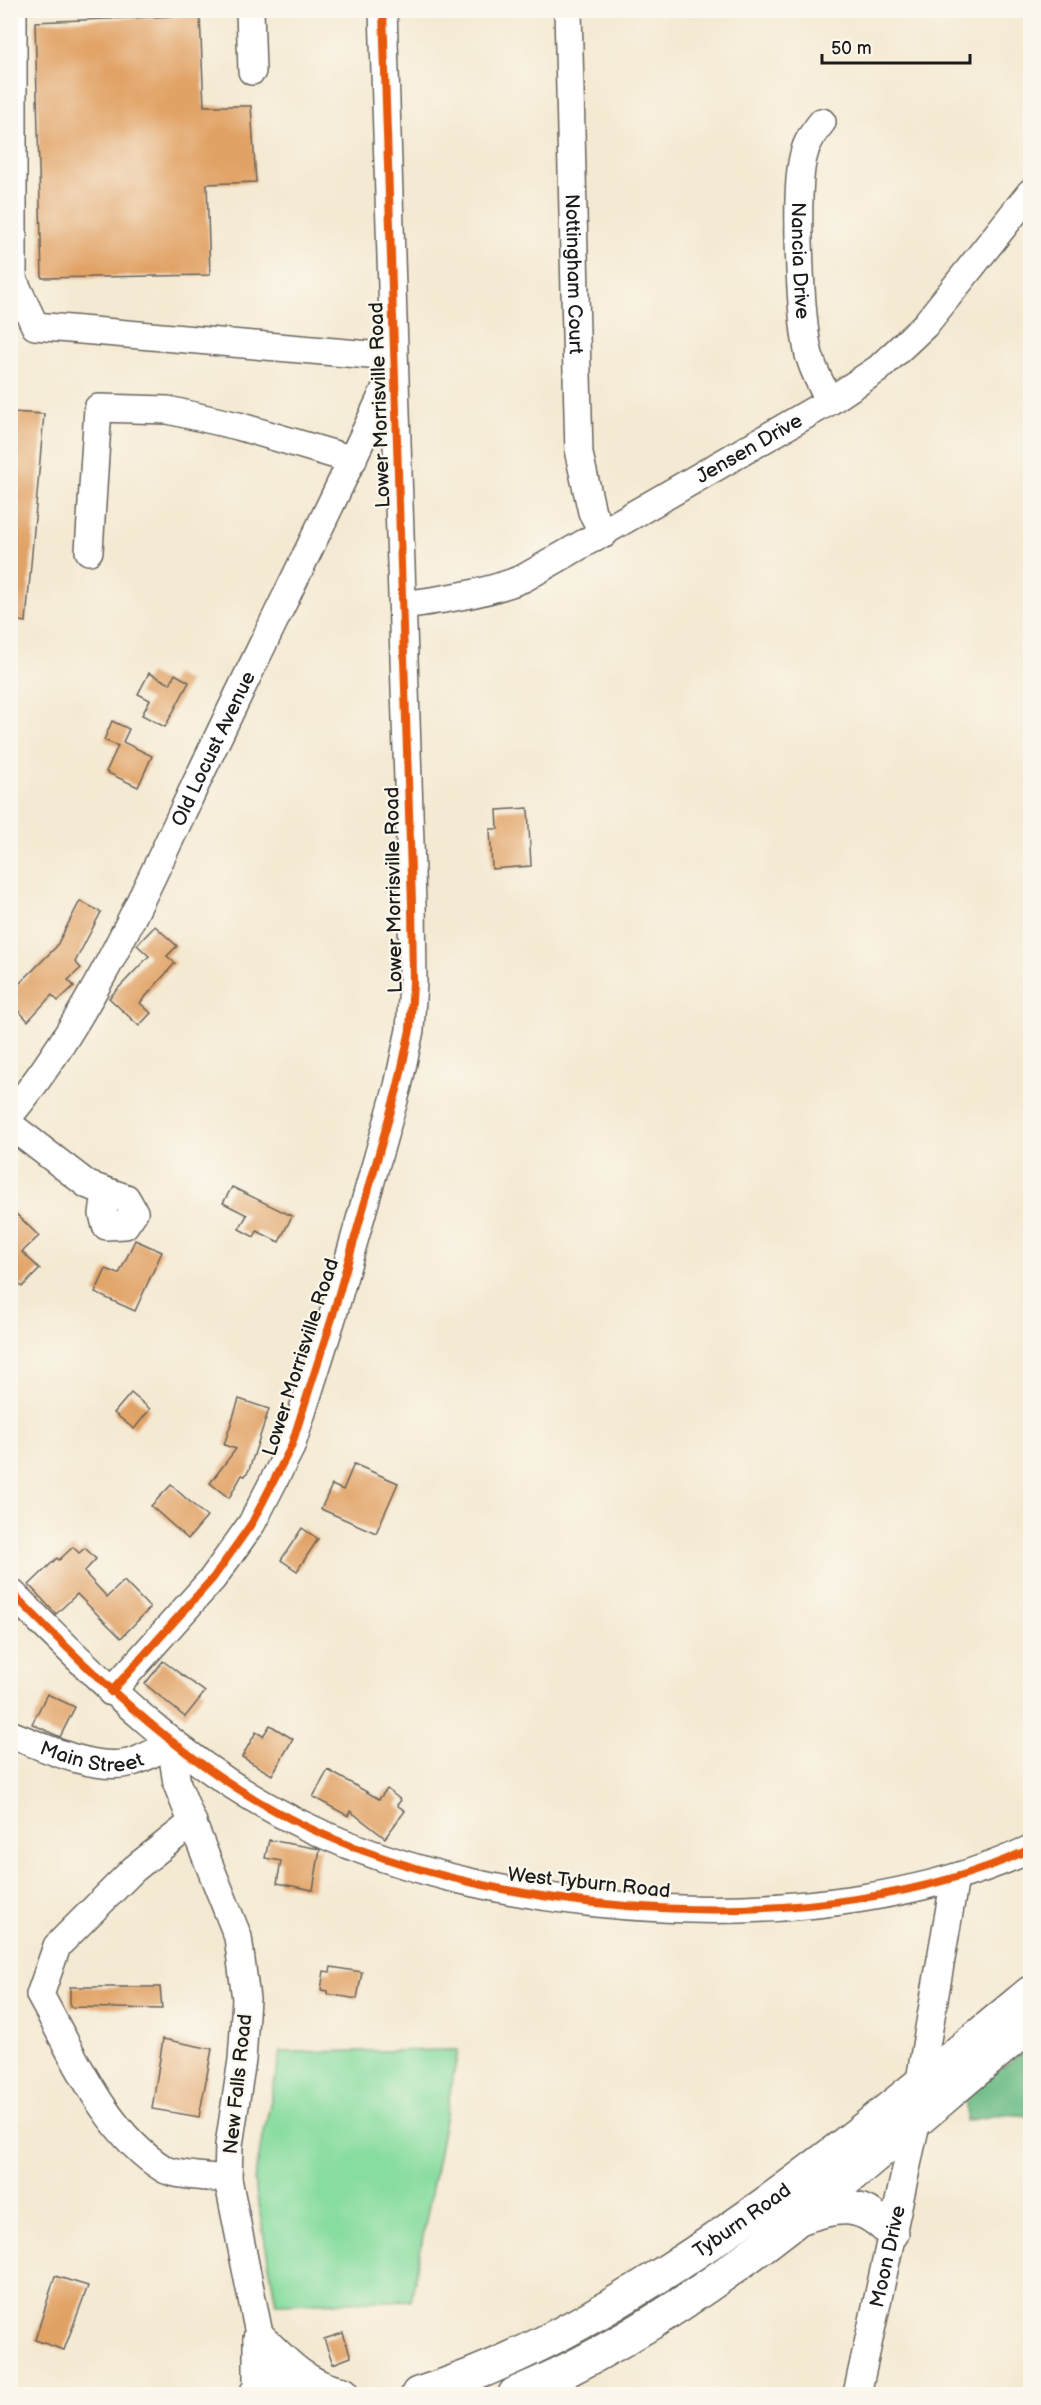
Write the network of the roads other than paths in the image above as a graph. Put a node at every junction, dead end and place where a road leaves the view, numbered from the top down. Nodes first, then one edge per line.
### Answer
1 (14, 10) edge
2 (250, 10) edge
3 (383, 10) edge
4 (568, 10) edge
5 (252, 71) dead end
6 (822, 122) dead end
7 (1030, 193) edge
8 (394, 364) junction
9 (830, 401) junction
10 (354, 460) junction
11 (604, 534) junction
12 (89, 550) dead end
13 (403, 605) junction
14 (10, 1115) edge
15 (10, 1125) edge
16 (106, 1193) dead end
17 (10, 1591) edge
18 (111, 1692) junction
19 (10, 1734) edge
20 (171, 1743) junction
21 (193, 1822) junction
22 (1030, 1849) edge
23 (955, 1878) junction
24 (1030, 1993) edge
25 (1030, 2025) edge
26 (919, 2086) junction
27 (917, 2119) junction
28 (228, 2180) junction
29 (798, 2218) junction
30 (892, 2233) junction
31 (261, 2339) junction
32 (426, 2392) edge
33 (256, 2394) edge
34 (282, 2394) edge
35 (343, 2394) edge
36 (393, 2394) edge
37 (515, 2394) edge
38 (857, 2394) edge

1 - 8 street
2 - 5 street
3 - 8 street, Lower Morrisville Road
4 - 11 street, Nottingham Court
6 - 9 street, Nancia Drive
7 - 9 street, Jensen Drive
8 - 10 street, Old Locust Avenue
8 - 13 street, Lower Morrisville Road
9 - 11 street, Jensen Drive
10 - 12 street
10 - 14 street, Old Locust Avenue
11 - 13 street, Jensen Drive
13 - 18 street, Lower Morrisville Road
15 - 16 street
17 - 18 street, West Tyburn Road
18 - 20 street, West Tyburn Road
19 - 20 street, Main Street
20 - 21 street, New Falls Road
20 - 23 street, West Tyburn Road
21 - 28 street, New Falls Road
21 - 28 street
22 - 23 street, West Tyburn Road
23 - 26 street
24 - 26 main road, Tyburn Road
25 - 27 main road, Tyburn Road
26 - 32 main road, Tyburn Road
27 - 29 main road, Tyburn Road
27 - 30 street, Moon Drive
28 - 31 street, New Falls Road
29 - 30 main road
29 - 37 main road, Tyburn Road
30 - 38 street, Moon Drive
31 - 33 main road
31 - 34 street, New Falls Road
31 - 35 main road
32 - 36 main road, Tyburn Road

